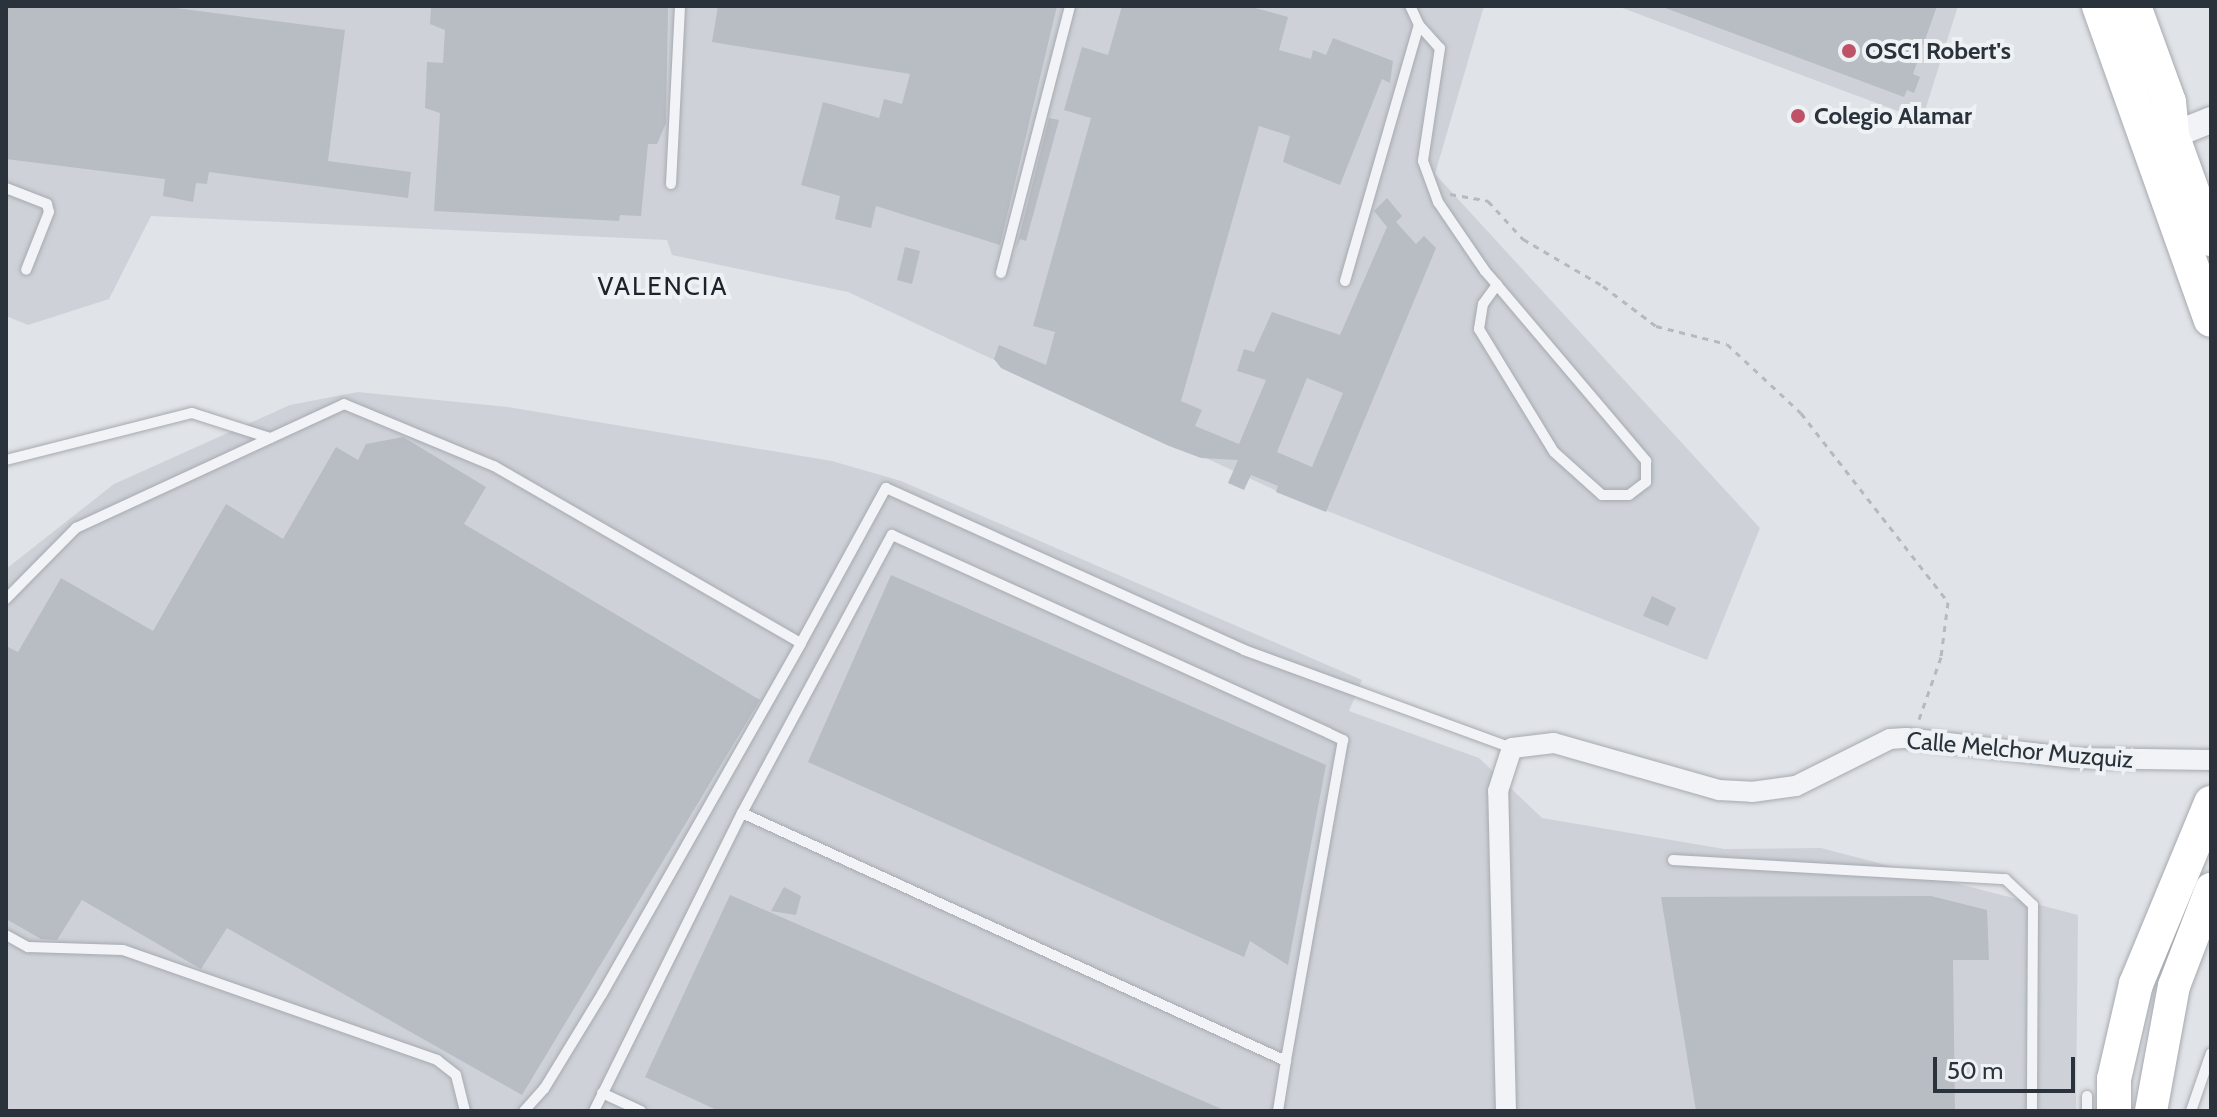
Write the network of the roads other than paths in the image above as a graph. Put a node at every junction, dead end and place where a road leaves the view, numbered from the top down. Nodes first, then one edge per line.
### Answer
1 (680, 6) edge
2 (1070, 6) edge
3 (1410, 6) edge
4 (2099, 6) edge
5 (2134, 6) edge
6 (1419, 25) junction
7 (2149, 94) junction
8 (2189, 129) edge
9 (671, 184) dead end
10 (6, 188) edge
11 (2211, 199) edge
12 (2211, 240) edge
13 (26, 270) dead end
14 (1001, 273) dead end
15 (2211, 278) edge
16 (1345, 281) dead end
17 (1497, 285) junction
18 (2211, 320) edge
19 (270, 438) junction
20 (6, 460) edge
21 (6, 599) edge
22 (801, 643) junction
23 (1512, 748) junction
24 (2211, 760) edge
25 (2211, 803) edge
26 (742, 813) junction
27 (2211, 848) edge
28 (1673, 860) dead end
29 (2211, 889) edge
30 (6, 935) edge
31 (2211, 942) edge
32 (2211, 1053) edge
33 (1286, 1061) junction
34 (602, 1093) junction
35 (2100, 1104) edge
36 (465, 1111) edge
37 (524, 1111) edge
38 (594, 1111) edge
39 (641, 1111) edge
40 (1278, 1111) edge
41 (1506, 1111) edge
42 (2032, 1111) edge
43 (2087, 1111) edge
44 (2132, 1111) edge
45 (2151, 1111) edge
46 (2172, 1111) edge
47 (2191, 1111) edge

1 - 9 lane
2 - 14 lane
3 - 6 lane
4 - 7 highway
5 - 7 highway
6 - 16 lane
6 - 17 lane
7 - 8 highway
7 - 18 highway
8 - 11 main road
8 - 12 main road
8 - 15 highway
10 - 13 lane
17 - 17 lane
19 - 20 lane
19 - 21 lane
19 - 22 lane
22 - 23 lane
22 - 37 lane
23 - 24 street, Calle Melchor Muzquiz
23 - 41 street
25 - 35 highway
26 - 33 lane
26 - 33 lane
26 - 34 lane
27 - 44 highway
28 - 42 lane
29 - 45 main road
30 - 36 lane
31 - 46 main road
32 - 47 lane
33 - 40 lane
34 - 38 lane
34 - 39 lane
35 - 43 lane

